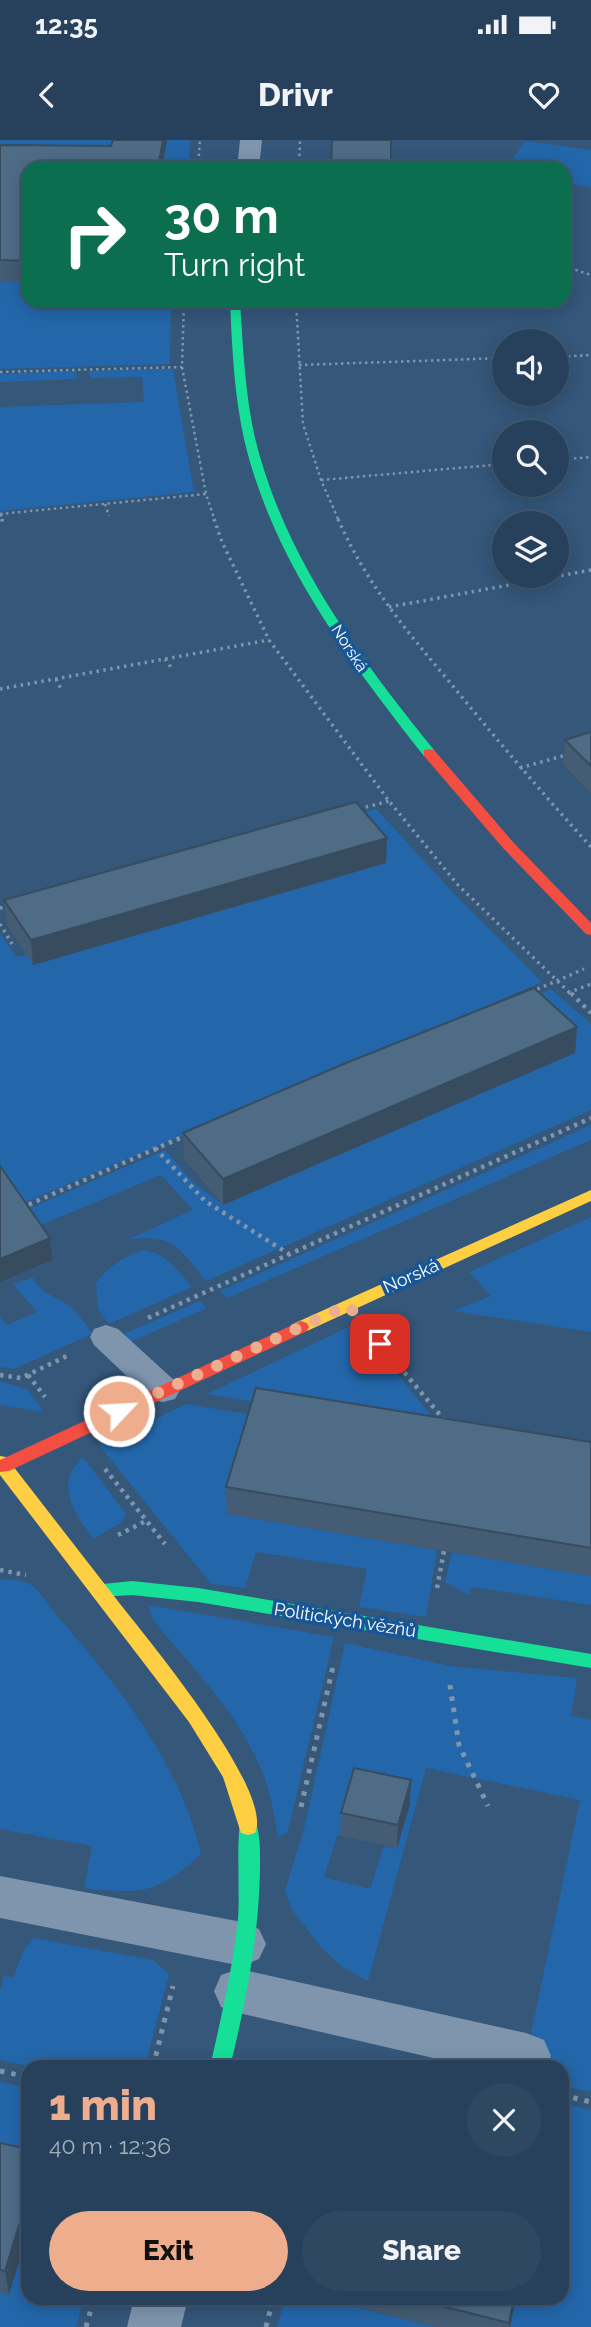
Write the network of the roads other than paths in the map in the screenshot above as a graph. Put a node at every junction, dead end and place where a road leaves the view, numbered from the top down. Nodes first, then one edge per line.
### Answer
1 (251, 140) edge
2 (249, 161) edge
3 (235, 308) edge
4 (591, 931) edge
5 (591, 1195) edge
6 (106, 1337) road end
7 (163, 1390) junction
8 (2, 1464) edge
9 (99, 1590) junction
10 (591, 1661) edge
11 (0, 1897) edge
12 (241, 1967) junction
13 (526, 2056) dead end
14 (221, 2060) edge
15 (159, 2305) edge
16 (154, 2327) edge

1 - 2 street
3 - 4 street, Norská
5 - 7 street, Norská
6 - 7 lane
7 - 8 street, Norská
8 - 9 street
9 - 10 street, Politických vězňů
9 - 12 street
11 - 12 street
12 - 13 street
12 - 14 street
15 - 16 street

